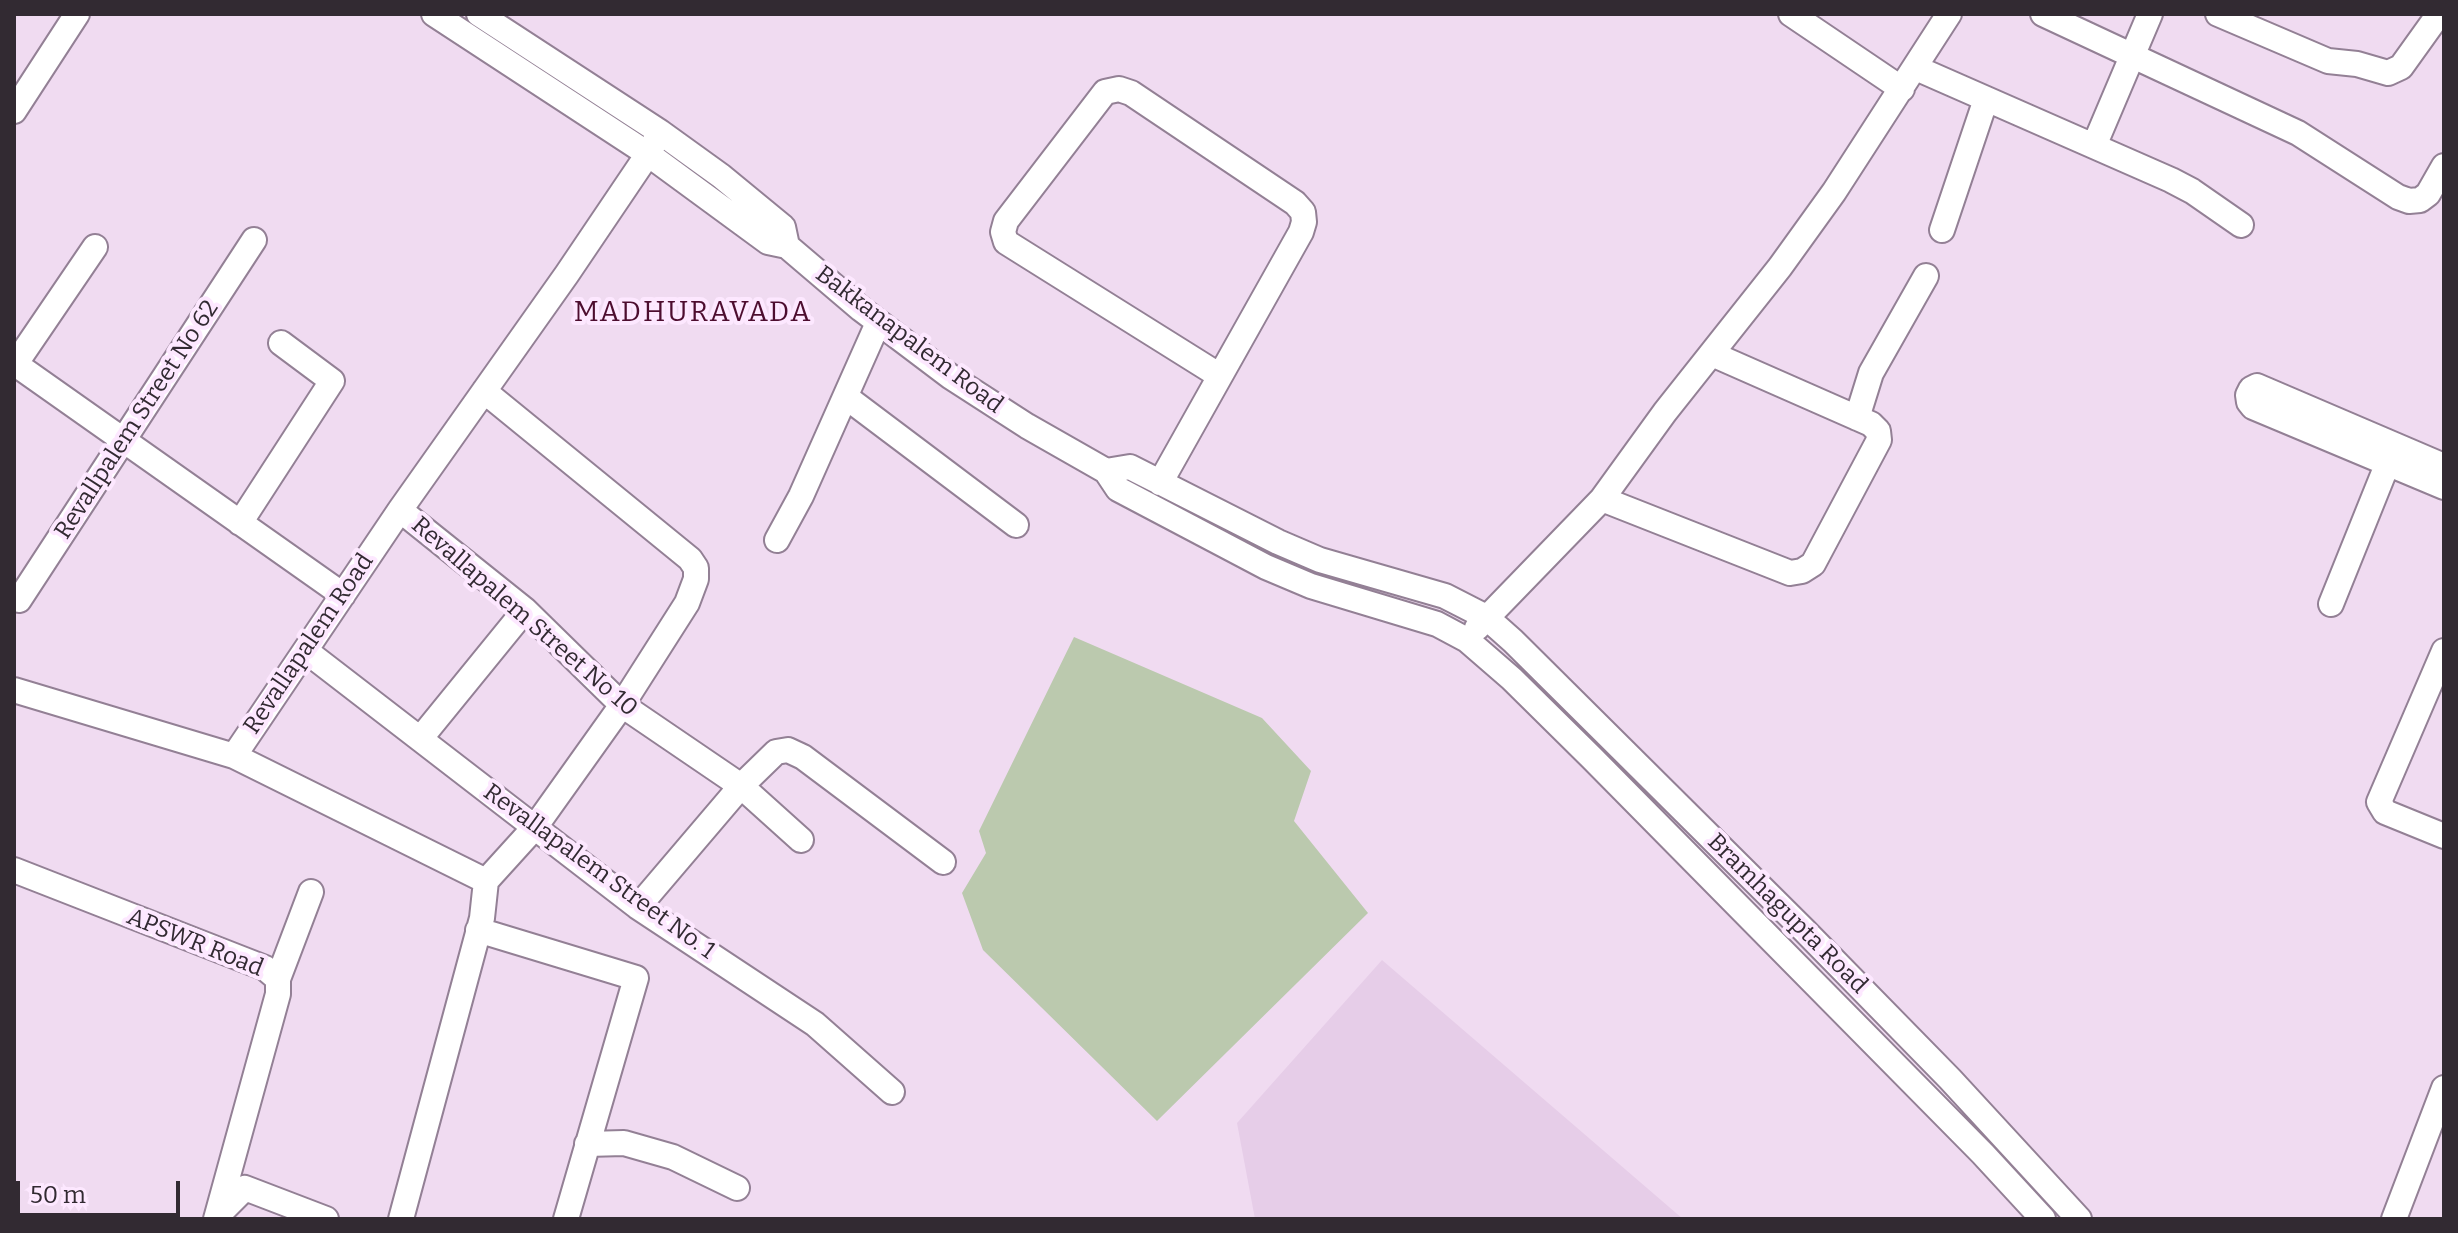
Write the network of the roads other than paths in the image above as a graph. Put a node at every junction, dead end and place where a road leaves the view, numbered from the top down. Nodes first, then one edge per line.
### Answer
1 (77, 14) edge
2 (434, 14) edge
3 (1791, 14) edge
4 (1949, 14) edge
5 (2043, 14) edge
6 (2150, 14) edge
7 (2218, 14) edge
8 (2439, 14) edge
9 (495, 18) edge
10 (2130, 56) junction
11 (1916, 68) junction
12 (1902, 89) junction
13 (1986, 99) junction
14 (14, 111) edge
15 (660, 132) junction
16 (2094, 146) junction
17 (648, 154) junction
18 (2444, 166) edge
19 (2241, 225) dead end
20 (1942, 230) dead end
21 (254, 240) dead end
22 (787, 246) junction
23 (95, 247) dead end
24 (1926, 276) dead end
25 (878, 323) junction
26 (281, 343) dead end
27 (1712, 354) junction
28 (15, 365) edge
29 (1220, 376) junction
30 (484, 391) junction
31 (846, 397) junction
32 (1857, 418) junction
33 (123, 440) junction
34 (2392, 454) junction
35 (2444, 466) edge
36 (1106, 471) junction
37 (1160, 483) junction
38 (2444, 487) edge
39 (1602, 499) junction
40 (400, 510) junction
41 (240, 523) junction
42 (1016, 525) dead end
43 (777, 540) dead end
44 (343, 595) junction
45 (19, 600) dead end
46 (2331, 604) dead end
47 (525, 610) junction
48 (1486, 617) junction
49 (1467, 640) junction
50 (306, 651) junction
51 (2444, 651) edge
52 (14, 690) edge
53 (622, 705) junction
54 (420, 739) junction
55 (234, 756) junction
56 (741, 786) junction
57 (535, 827) junction
58 (2444, 836) edge
59 (801, 840) dead end
60 (943, 862) dead end
61 (14, 870) edge
62 (486, 881) junction
63 (311, 892) dead end
64 (638, 907) junction
65 (478, 930) junction
66 (278, 979) junction
67 (2444, 1088) edge
68 (892, 1092) dead end
69 (587, 1144) junction
70 (737, 1188) dead end
71 (216, 1217) edge
72 (2038, 1217) edge
73 (326, 1219) edge
74 (401, 1219) edge
75 (566, 1219) edge
76 (2079, 1219) edge
77 (2394, 1219) edge

1 - 14 street
2 - 17 street
3 - 12 street
4 - 11 street
5 - 10 street
6 - 10 street
7 - 8 street
9 - 15 street, Bakkanapalem Road
10 - 16 street
10 - 18 street
11 - 12 street
11 - 13 street
12 - 27 street
13 - 16 street
13 - 20 street
15 - 17 street, Revallapalem Road
15 - 22 street, Bakkanapalem Road
16 - 19 street
17 - 22 street
17 - 30 street, Revallapalem Road
21 - 33 street, Revallpalem Street No 62
22 - 25 street, Bakkanapalem Road
23 - 28 street
24 - 32 street
25 - 31 street
25 - 36 street, Bakkanapalem Road
26 - 41 street
27 - 32 street
27 - 39 street
28 - 33 street
29 - 29 street
29 - 37 street
30 - 40 street, Revallapalem Road
30 - 53 street
31 - 42 street
31 - 43 street
32 - 39 street
33 - 41 street
33 - 45 street, Revallpalem Street No 62
34 - 34 street
34 - 35 street
34 - 38 street
34 - 46 street
36 - 37 street, Bramhagupta Road
36 - 49 street, Bakkanapalem Road
37 - 48 street, Bramhagupta Road
39 - 48 street
40 - 44 street, Revallapalem Road
40 - 47 street, Revallapalem Street No 10
41 - 44 street
44 - 50 street, Revallapalem Road
47 - 53 street, Revallapalem Street No 10
47 - 54 street
48 - 49 street
48 - 76 street, Bramhagupta Road
49 - 72 street, Bramhagupta Road
50 - 54 street, Revallapalem Street No. 1
50 - 55 street, Revallapalem Road
51 - 58 street
52 - 55 street
53 - 56 street, Revallapalem Street No 10
53 - 57 street
54 - 57 street, Revallapalem Street No. 1
55 - 62 street, Revallapalem Road
56 - 59 street, Revallapalem Street No 10
56 - 60 street
56 - 64 street
57 - 62 street
57 - 64 street, Revallapalem Street No. 1
61 - 66 street, APSWR Road
62 - 65 street
63 - 66 street
64 - 68 street, Revallapalem Street No. 1
65 - 69 street
65 - 74 street
66 - 71 street, APSWR Road
67 - 77 street
69 - 70 street
69 - 75 street
71 - 73 street

